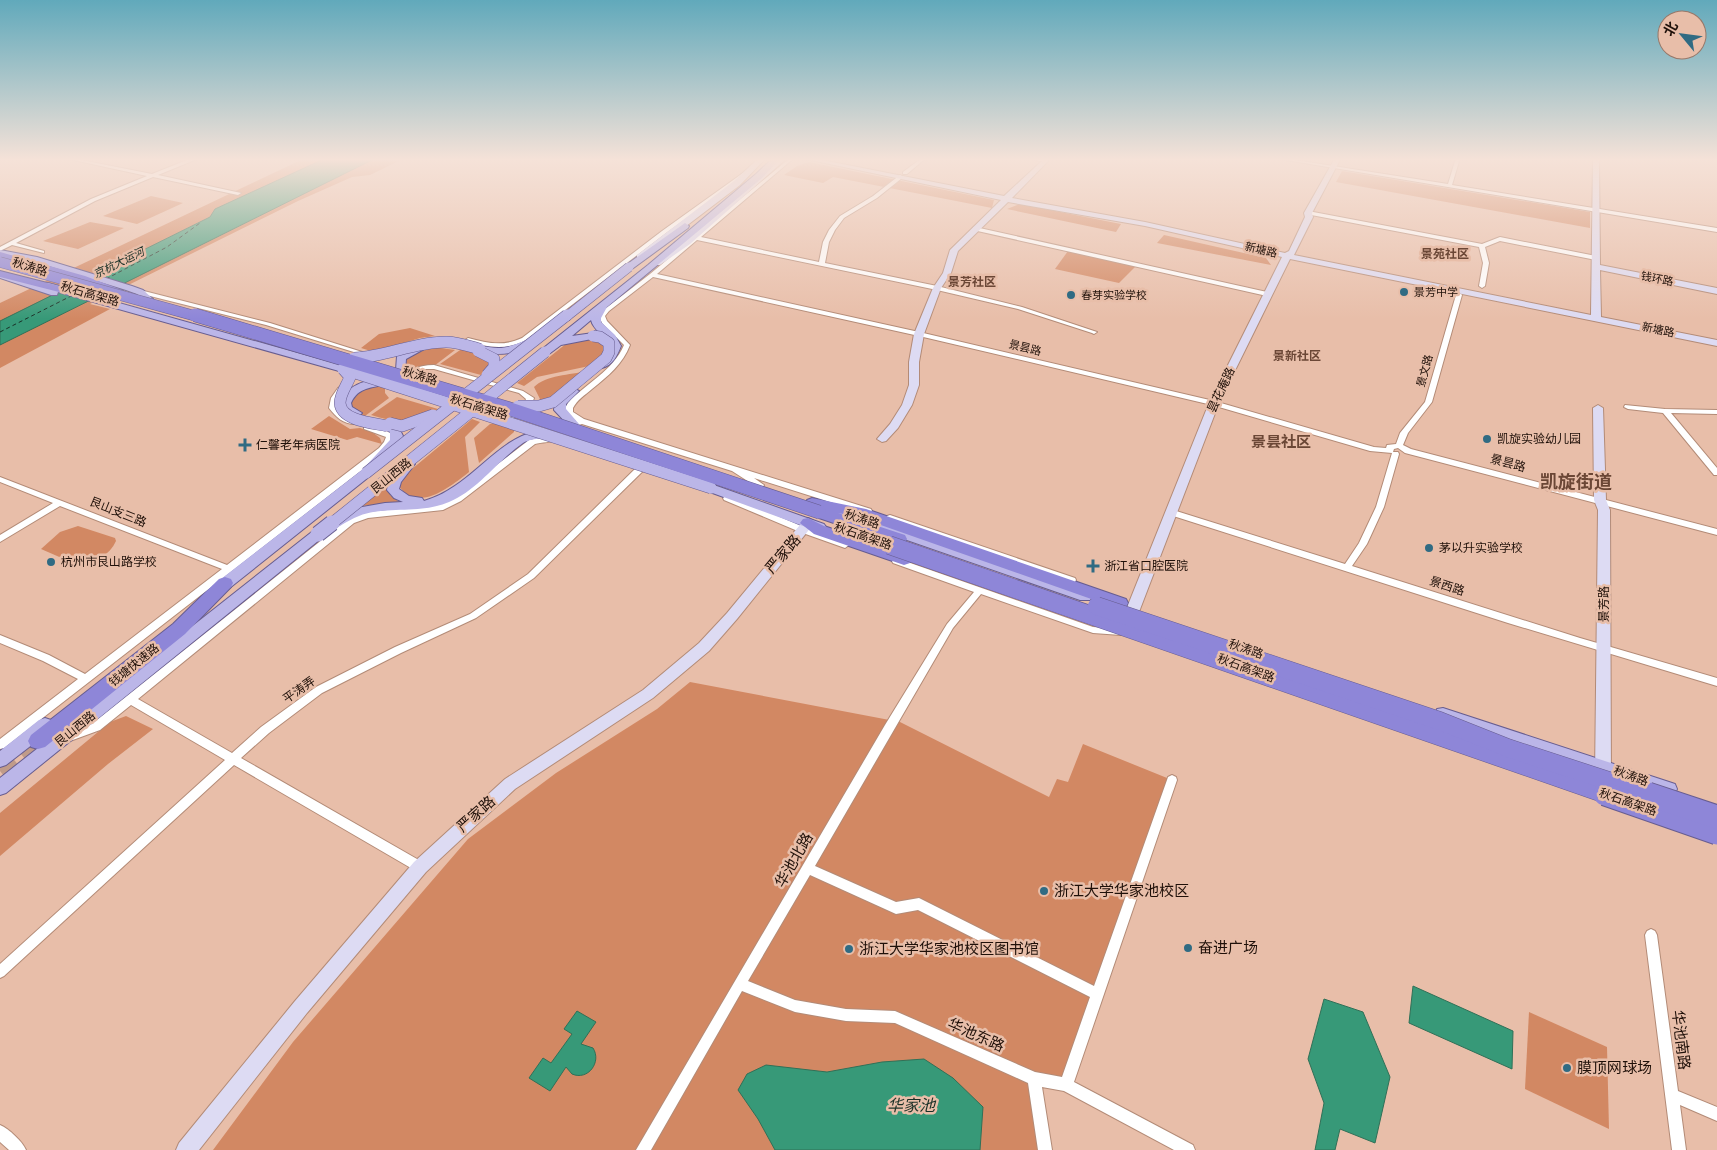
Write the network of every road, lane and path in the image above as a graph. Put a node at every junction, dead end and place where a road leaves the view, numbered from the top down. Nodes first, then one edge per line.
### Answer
1 (71, 212) edge
2 (694, 212) edge
3 (698, 212) edge
4 (706, 212) edge
5 (718, 212) edge
6 (722, 212) edge
7 (728, 212) edge
8 (851, 212) edge
9 (994, 212) edge
10 (1099, 212) edge
11 (1597, 212) edge
12 (1612, 212) edge
13 (1308, 213) joint
14 (976, 229) junction
15 (1717, 230) edge
16 (696, 238) junction
17 (11, 243) junction
18 (1482, 246) junction
19 (42, 252) dead end
20 (1289, 254) junction
21 (0, 255) edge
22 (1596, 262) junction
23 (822, 263) junction
24 (630, 267) junction
25 (651, 271) junction
26 (0, 272) edge
27 (39, 286) junction
28 (1482, 286) dead end
29 (937, 288) junction
30 (59, 289) junction
31 (1717, 291) edge
32 (135, 294) junction
33 (1267, 294) junction
34 (1459, 295) dead end
35 (110, 304) junction
36 (603, 306) junction
37 (206, 308) junction
38 (217, 316) junction
39 (1596, 316) junction
40 (557, 323) junction
41 (1094, 332) dead end
42 (919, 334) junction
43 (1717, 336) edge
44 (1717, 343) edge
45 (545, 352) junction
46 (371, 354) junction
47 (354, 358) junction
48 (344, 371) junction
49 (404, 374) junction
50 (383, 382) junction
51 (478, 386) junction
52 (1214, 403) junction
53 (456, 404) junction
54 (1628, 407) dead end
55 (1598, 408) dead end
56 (521, 409) junction
57 (1665, 411) junction
58 (1717, 412) edge
59 (512, 423) junction
60 (573, 425) junction
61 (556, 438) junction
62 (882, 439) dead end
63 (1399, 446) junction
64 (1408, 451) junction
65 (1393, 453) junction
66 (417, 455) junction
67 (640, 468) junction
68 (735, 469) junction
69 (366, 473) junction
70 (1717, 474) edge
71 (0, 479) edge
72 (760, 485) junction
73 (1600, 500) junction
74 (60, 502) junction
75 (812, 503) junction
76 (1170, 512) junction
77 (806, 527) junction
78 (1717, 532) edge
79 (318, 534) junction
80 (0, 539) edge
81 (1348, 567) junction
82 (226, 576) junction
83 (979, 591) junction
84 (1134, 606) junction
85 (1123, 632) junction
86 (0, 639) edge
87 (1603, 650) junction
88 (1249, 656) junction
89 (86, 679) junction
90 (1717, 682) edge
91 (1298, 687) junction
92 (129, 699) junction
93 (38, 741) tunnel mouth
94 (58, 741) junction
95 (0, 746) edge
96 (232, 758) junction
97 (0, 760) edge
98 (1603, 766) junction
99 (1172, 780) dead end
100 (0, 788) edge
101 (1604, 802) junction
102 (1717, 807) edge
103 (1717, 817) edge
104 (1717, 833) edge
105 (1717, 840) edge
106 (420, 867) junction
107 (807, 868) junction
108 (1651, 935) dead end
109 (0, 972) edge
110 (740, 984) junction
111 (1097, 994) junction
112 (1034, 1079) junction
113 (1066, 1085) junction
114 (1672, 1095) junction
115 (1717, 1114) edge
116 (0, 1132) edge
117 (19, 1150) edge
118 (186, 1150) edge
119 (643, 1150) edge
120 (1045, 1150) edge
121 (1188, 1150) edge
122 (1679, 1150) edge

1 - 17 street
2 - 46 street
3 - 24 street
4 - 24 main road, 艮山西路
5 - 25 main road, 艮山西路
6 - 25 street
7 - 16 street
8 - 23 street
9 - 14 street
10 - 20 street, 新塘路
11 - 22 street
12 - 15 street
13 - 18 street
13 - 20 street, 昙花庵路
14 - 29 street
14 - 33 street
16 - 23 street
16 - 25 street
17 - 19 street
17 - 21 street
18 - 22 street
18 - 28 street
20 - 33 street, 昙花庵路
20 - 39 street, 新塘路
21 - 32 highway
21 - 32 main road, 秋涛路, bridge
21 - 32 main road
21 - 88 highway, 秋石高架路, bridge
22 - 31 street, 钱环路
22 - 39 street
23 - 29 street
24 - 40 main road, 艮山西路, bridge
25 - 36 main road, 艮山西路
25 - 42 street, 景昙路
25 - 60 street
26 - 27 main road
26 - 30 highway
26 - 91 highway, 秋石高架路, bridge
27 - 30 main road
27 - 35 main road
29 - 41 street
29 - 42 street
30 - 35 main road
32 - 37 street
32 - 38 main road, 秋涛路
33 - 52 street, 昙花庵路
34 - 63 street, 景文路
35 - 48 main road, 秋涛路
36 - 45 main road, 艮山西路
36 - 60 main road, bridge
37 - 38 street
37 - 46 street
38 - 47 main road, 秋涛路
39 - 43 street, 新塘路
39 - 44 street, 新塘路
40 - 47 main road, bridge
40 - 51 main road, 艮山西路, bridge
42 - 52 street, 景昙路
42 - 62 street
45 - 56 main road, bridge
45 - 66 main road, 艮山西路, bridge
46 - 48 street
46 - 49 street
47 - 49 main road, 秋涛路
48 - 49 street
48 - 50 main road, 秋涛路, bridge
48 - 69 main road, bridge
48 - 82 street
49 - 51 main road, bridge
49 - 56 main road, 秋涛路, bridge
49 - 56 street
50 - 53 main road, bridge
50 - 59 main road, 秋涛路, bridge
51 - 53 main road, 艮山西路, bridge
52 - 65 street, 景昙路
52 - 76 street, 昙花庵路
53 - 69 main road, 艮山西路, bridge
54 - 57 street
55 - 73 street, 景芳路
56 - 60 main road, 秋涛路
57 - 58 street
57 - 70 street
59 - 61 main road, 秋涛路, bridge
59 - 66 main road, bridge
60 - 61 street
60 - 68 street
60 - 72 main road, 秋涛路
61 - 67 street
61 - 77 main road, 秋涛路, bridge
61 - 79 main road, bridge
61 - 92 street
63 - 64 street
63 - 65 street
64 - 65 street
64 - 73 street, 景昙路
65 - 81 street
66 - 79 main road, 艮山西路, bridge
67 - 77 street
67 - 96 street, 平涛弄
68 - 72 street
68 - 84 street
69 - 82 main road, 艮山西路
71 - 74 street, 艮山支三路
72 - 75 main road, 秋涛路
73 - 78 street, 景昙路
73 - 87 street, 景芳路
74 - 80 street
74 - 82 street, 艮山支三路
75 - 84 main road, 秋涛路
75 - 88 highway, bridge
76 - 81 street, 景西路
76 - 84 street, 昙花庵路
77 - 83 street
77 - 85 main road, 秋涛路
77 - 91 highway, bridge
77 - 106 street, 严家路
79 - 94 main road, 艮山西路
81 - 87 street, 景西路
82 - 89 street
82 - 93 highway, 钱塘快速路
82 - 97 main road, 艮山西路
83 - 85 street
83 - 107 street, 华池北路
84 - 85 street, 昙花庵路
84 - 98 main road, 秋涛路
85 - 101 main road, 秋涛路
86 - 89 street
87 - 90 street, 景西路
87 - 98 street, 景芳路
88 - 103 highway, 秋石高架路, bridge
89 - 95 street
91 - 104 highway, 秋石高架路, bridge
92 - 94 street
92 - 96 street
94 - 100 main road, 艮山西路
96 - 106 street
96 - 109 street, 平涛弄
98 - 101 street, 景芳路
98 - 102 main road, 秋涛路
99 - 111 street
101 - 105 main road, 秋涛路
106 - 118 street, 严家路
107 - 110 street, 华池北路
107 - 111 street
108 - 114 street, 华池南路
110 - 112 street, 华池东路
110 - 119 street, 华池北路
111 - 113 street
112 - 113 street, 华池东路
112 - 120 street
113 - 121 street, 华池东路
114 - 115 street
114 - 122 street, 华池南路
116 - 117 street

